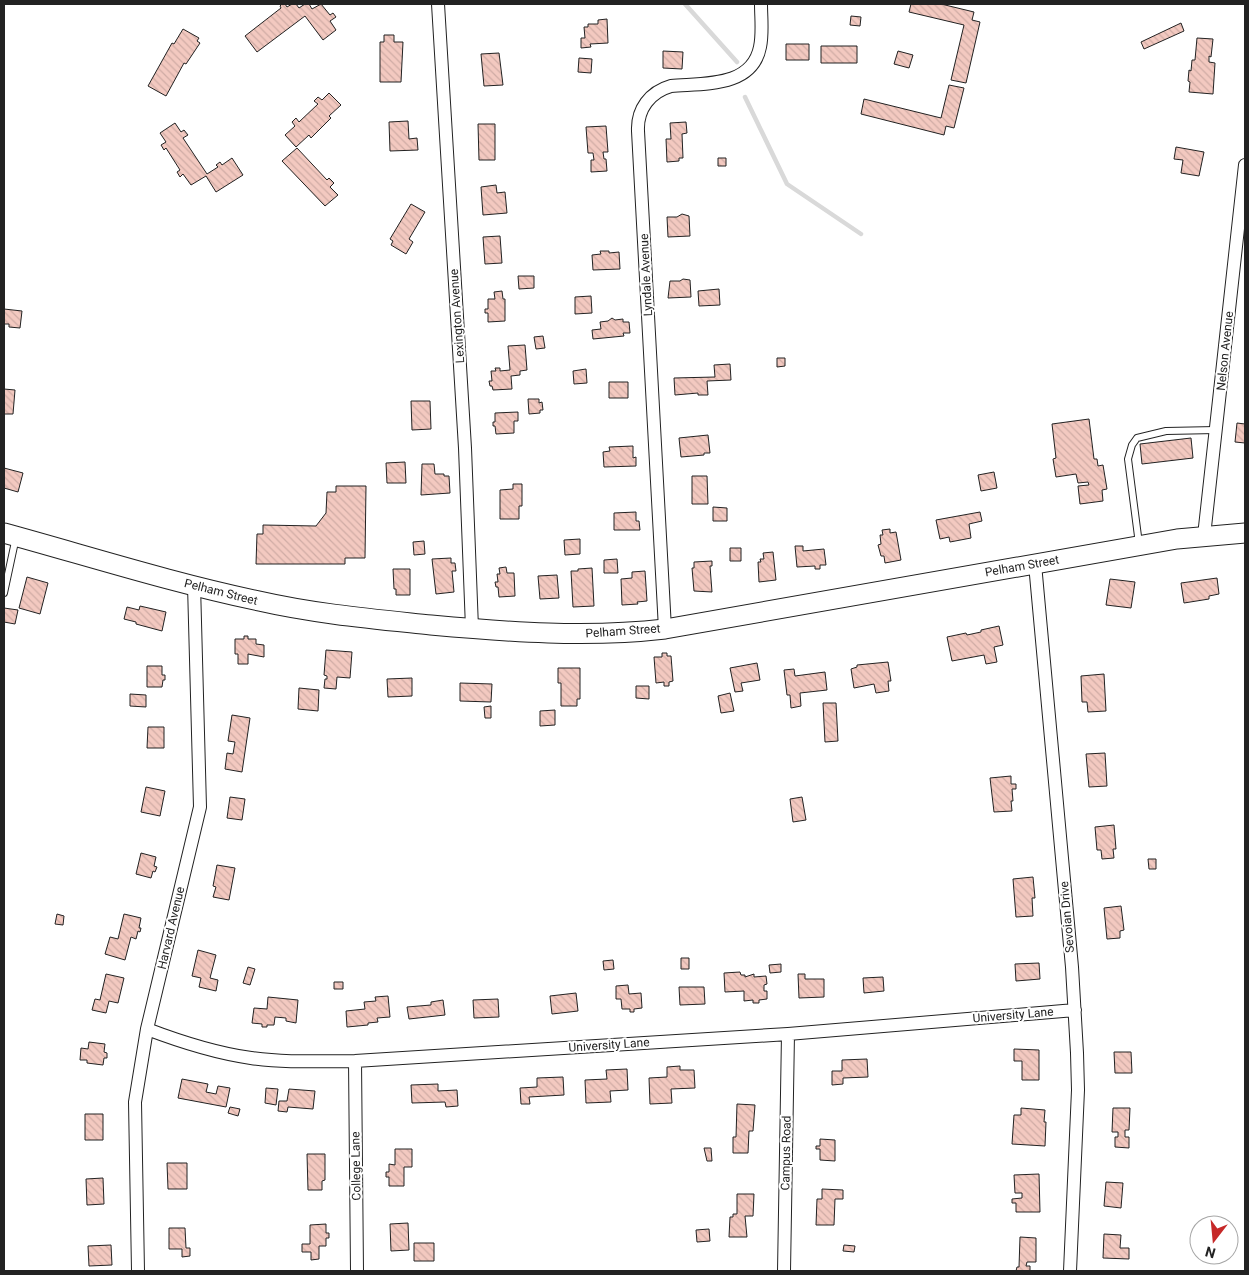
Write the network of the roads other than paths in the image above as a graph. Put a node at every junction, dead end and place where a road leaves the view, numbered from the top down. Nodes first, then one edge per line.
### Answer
1 (438, 4) edge
2 (760, 4) edge
3 (1245, 165) edge
4 (1216, 430) junction
5 (1245, 533) edge
6 (10, 534) edge
7 (1204, 536) junction
8 (1139, 546) junction
9 (1034, 564) junction
10 (194, 585) junction
11 (4, 593) edge
12 (472, 628) junction
13 (665, 629) junction
14 (1075, 1010) junction
15 (147, 1029) junction
16 (788, 1034) junction
17 (355, 1061) junction
18 (138, 1271) edge
19 (357, 1271) edge
20 (784, 1271) edge
21 (1070, 1271) edge

1 - 12 street, Lexington Avenue
2 - 13 street, Lyndale Avenue
3 - 4 street, Nelson Avenue
4 - 7 street, Nelson Avenue
4 - 8 lane
5 - 7 street, Pelham Street
6 - 10 street, Pelham Street
6 - 11 lane
7 - 8 street, Pelham Street
8 - 9 street, Pelham Street
9 - 13 street, Pelham Street
9 - 14 street, Sevoian Drive
10 - 12 street, Pelham Street
10 - 15 street, Harvard Avenue
12 - 13 street, Pelham Street
14 - 16 street, University Lane
14 - 21 street, Sevoian Drive
15 - 17 street, University Lane
15 - 18 street, Harvard Avenue
16 - 17 street, University Lane
16 - 20 street, Campus Road
17 - 19 street, College Lane

